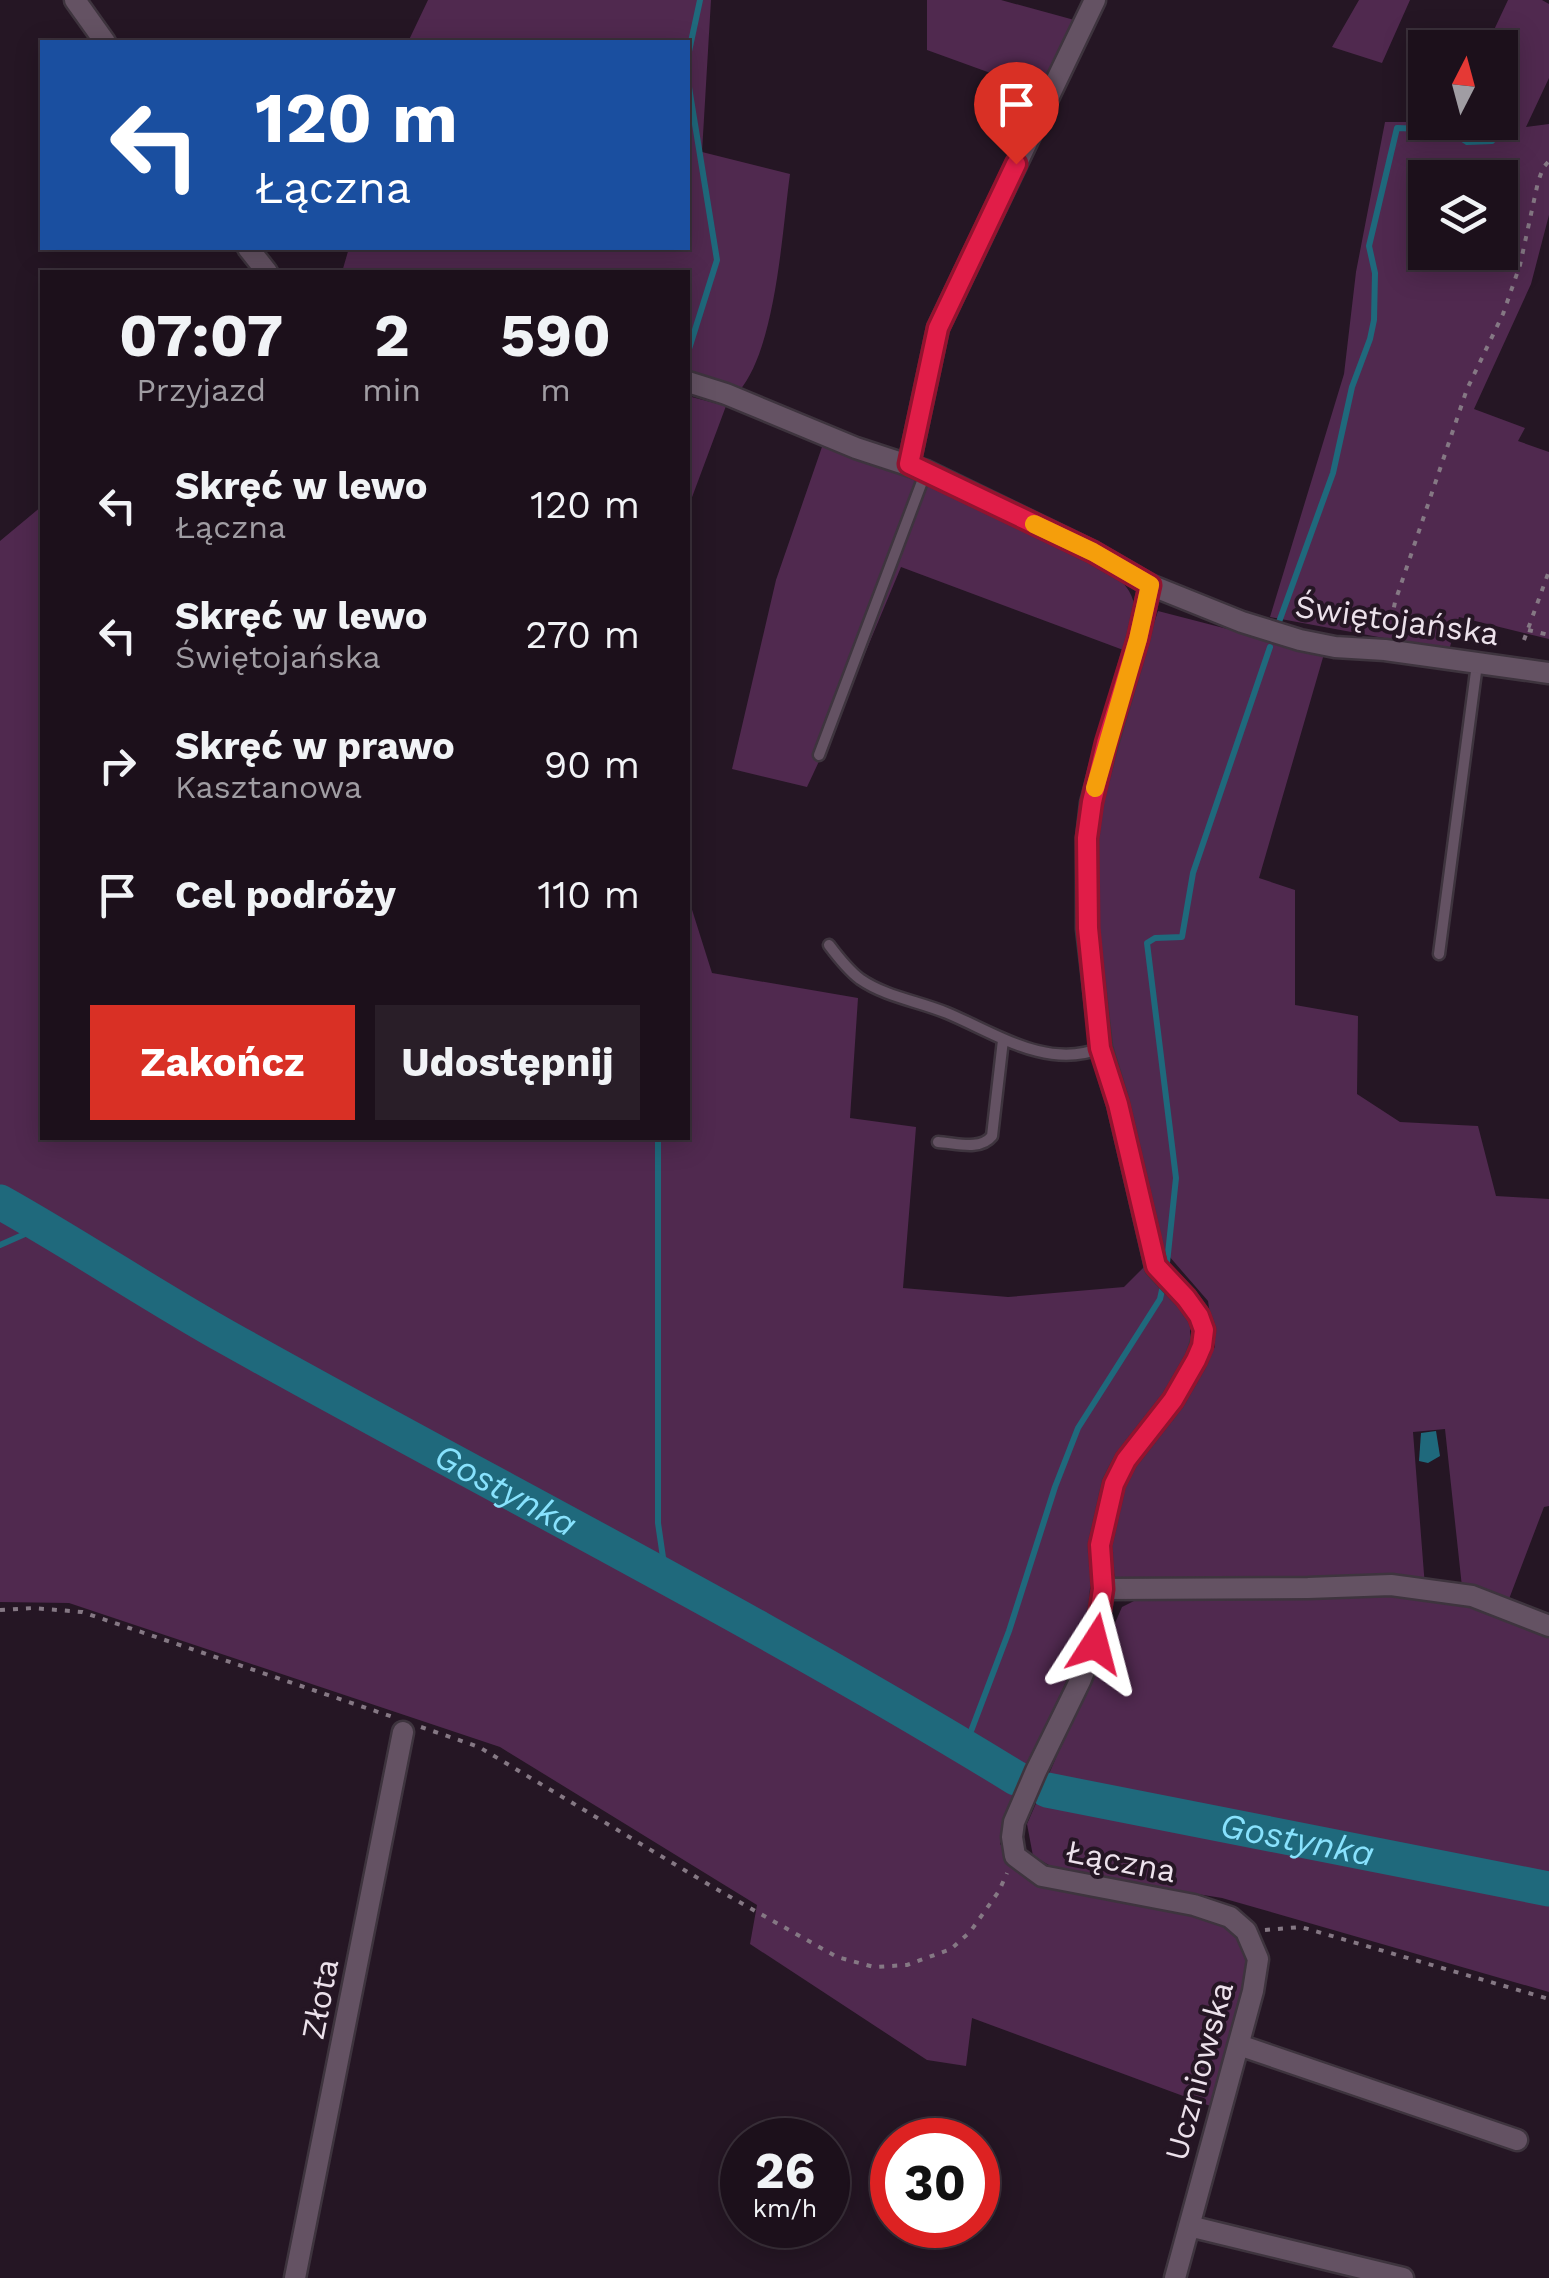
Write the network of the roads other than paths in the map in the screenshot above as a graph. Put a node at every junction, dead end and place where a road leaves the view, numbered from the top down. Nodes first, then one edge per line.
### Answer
1 (75, 0) edge
2 (1094, 0) edge
3 (104, 40) edge
4 (250, 250) edge
5 (265, 270) edge
6 (690, 383) edge
7 (918, 468) junction
8 (1150, 585) junction
9 (1478, 663) junction
10 (1549, 673) edge
11 (819, 755) dead end
12 (829, 945) dead end
13 (1439, 954) dead end
14 (1003, 1040) junction
15 (1100, 1048) junction
16 (938, 1142) dead end
17 (1103, 1589) junction
18 (1549, 1626) edge
19 (410, 1727) road end
20 (1246, 1931) joint
21 (1238, 2044) junction
22 (1516, 2140) dead end
23 (1189, 2226) junction
24 (295, 2278) edge
25 (1174, 2278) edge
26 (1404, 2278) edge

1 - 3 street
2 - 7 street
4 - 5 street
6 - 7 street, Świętojańska
7 - 8 street, Świętojańska
7 - 11 lane
8 - 9 street, Świętojańska
8 - 15 street
9 - 10 street, Świętojańska
9 - 13 lane
12 - 14 lane
14 - 15 lane
14 - 16 lane
15 - 17 street
17 - 18 street
17 - 20 street, Łączna
19 - 24 street, Złota
20 - 21 street, Uczniowska
21 - 22 street
21 - 23 street, Uczniowska
23 - 25 street, Uczniowska
23 - 26 street

